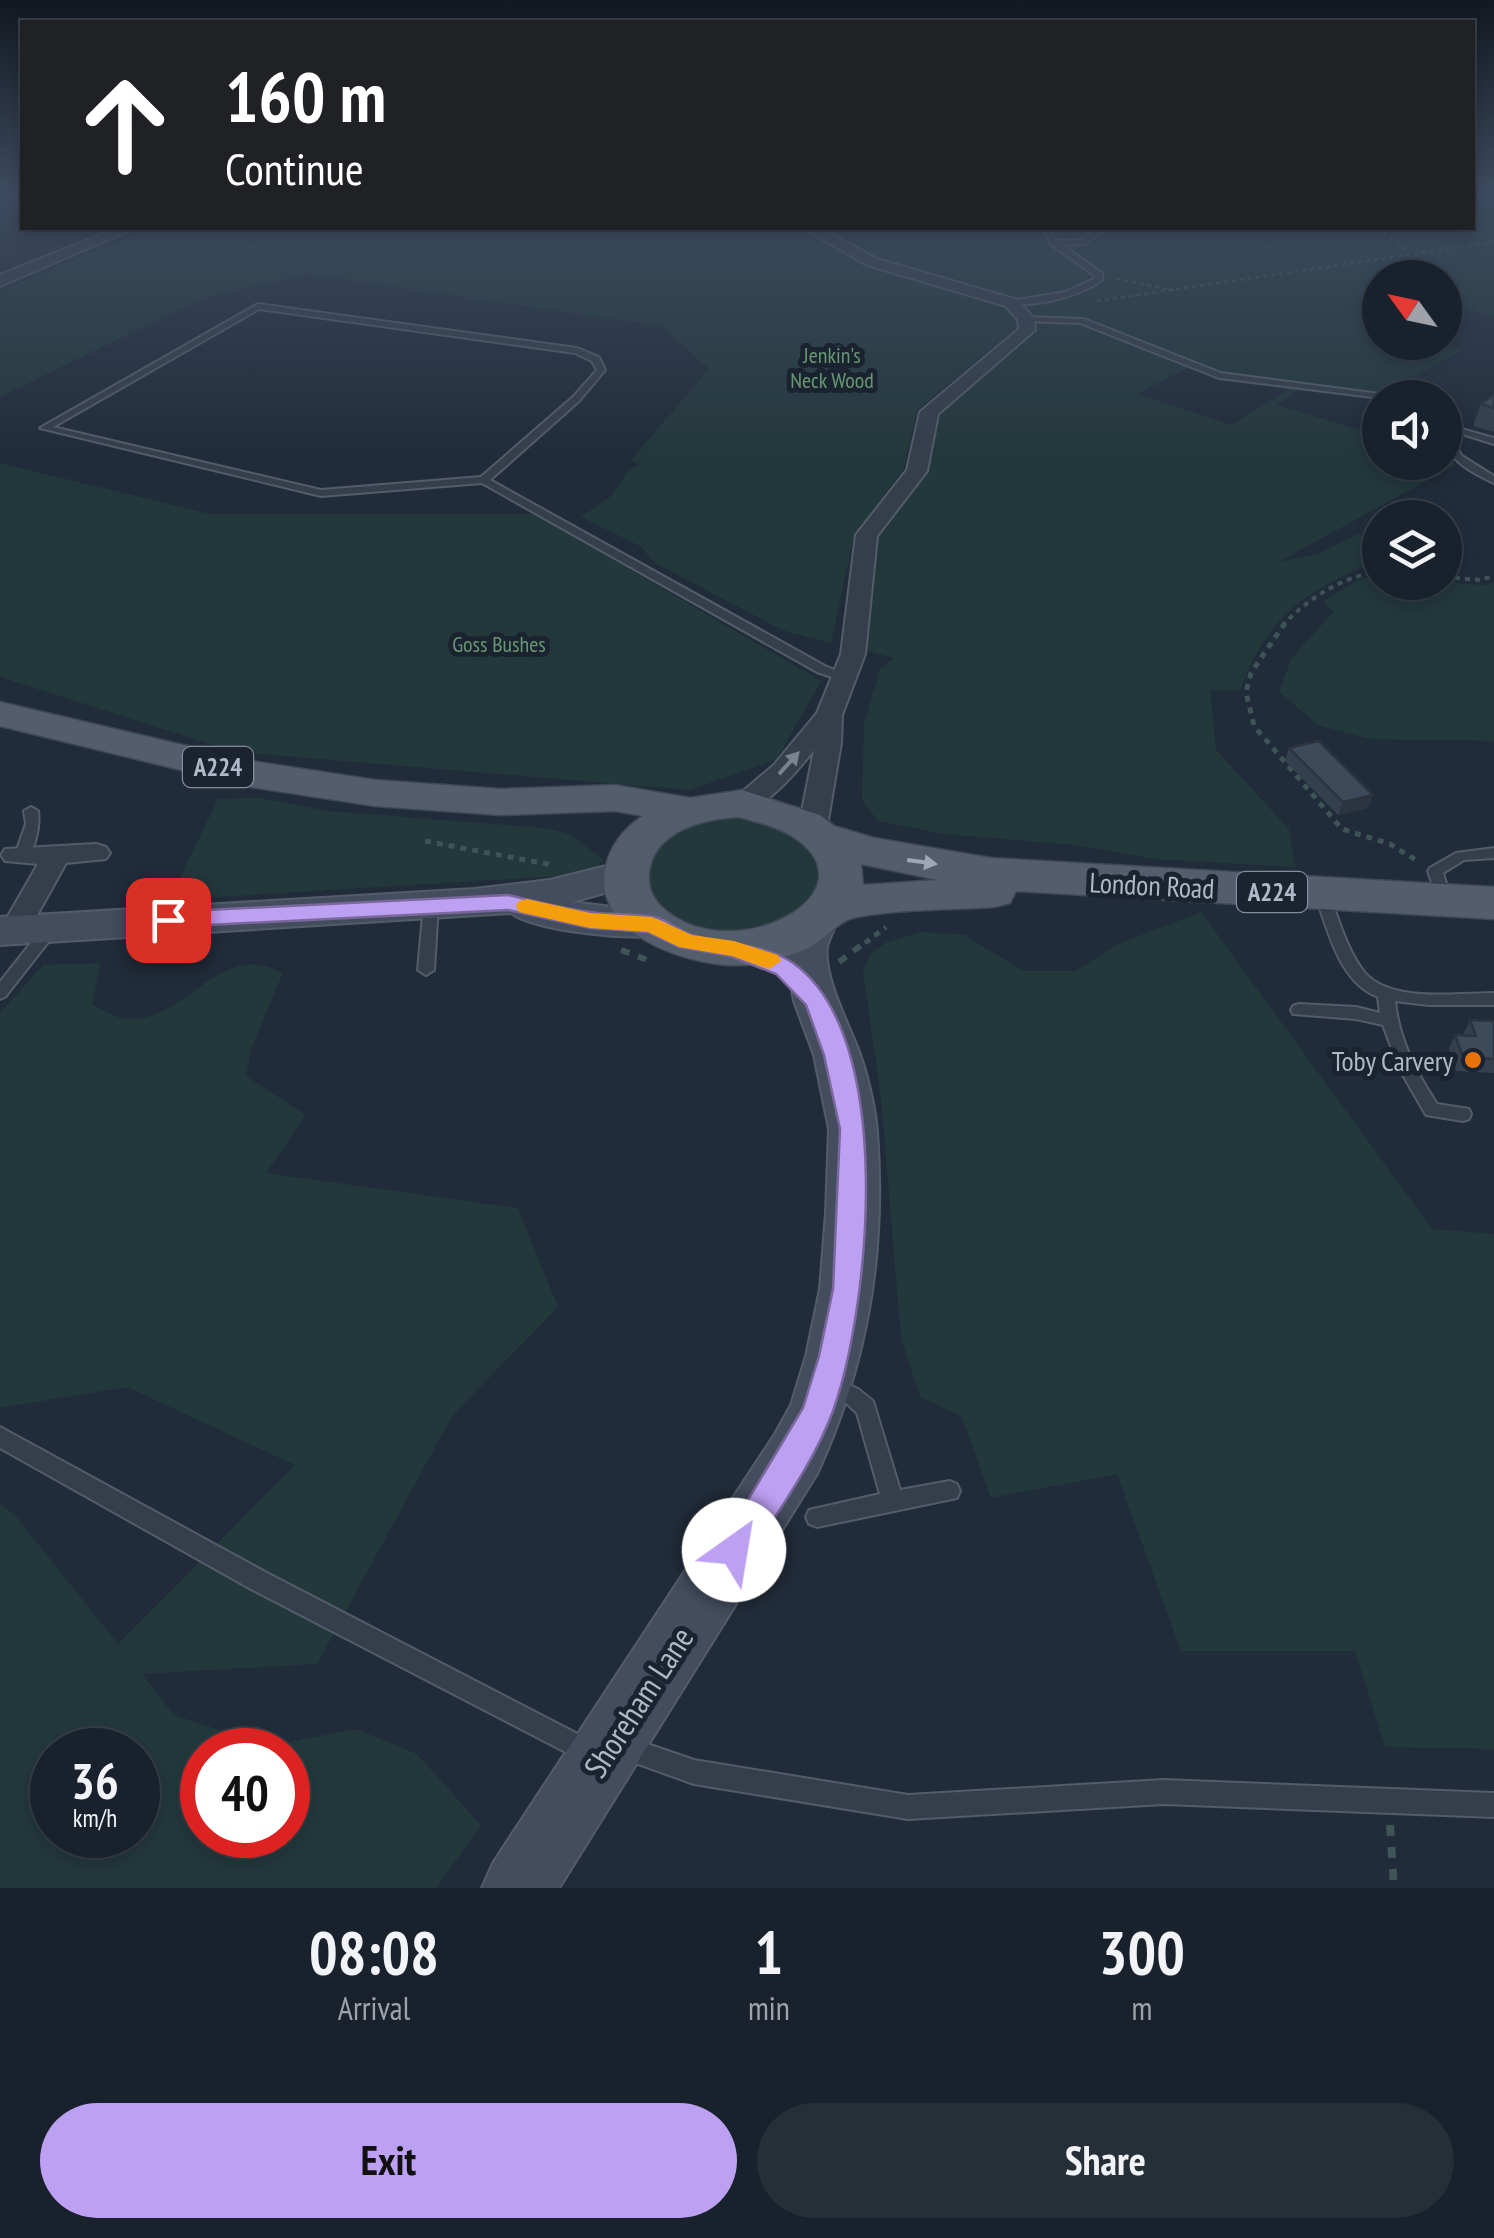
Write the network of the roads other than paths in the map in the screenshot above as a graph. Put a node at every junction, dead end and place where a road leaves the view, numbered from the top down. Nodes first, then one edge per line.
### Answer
1 (937, 281) edge
2 (1092, 281) edge
3 (1012, 303) junction
4 (1026, 319) junction
5 (1362, 393) edge
6 (1462, 430) edge
7 (1494, 441) edge
8 (1462, 460) edge
9 (484, 480) junction
10 (1494, 480) edge
11 (844, 677) junction
12 (0, 714) edge
13 (829, 715) junction
14 (500, 802) junction
15 (742, 802) junction
16 (32, 811) dead end
17 (688, 811) junction
18 (821, 833) junction
19 (96, 853) dead end
20 (1494, 853) edge
21 (12, 854) edge
22 (56, 856) junction
23 (628, 866) junction
24 (1050, 880) junction
25 (1439, 886) junction
26 (1322, 894) junction
27 (508, 902) junction
28 (1494, 903) edge
29 (432, 904) junction
30 (824, 916) junction
31 (652, 924) junction
32 (22, 930) edge
33 (734, 949) junction
34 (426, 970) dead end
35 (0, 993) edge
36 (1386, 995) junction
37 (1494, 999) edge
38 (816, 1000) junction
39 (1300, 1010) dead end
40 (1388, 1020) junction
41 (1463, 1114) dead end
42 (826, 1383) junction
43 (0, 1437) edge
44 (950, 1491) dead end
45 (893, 1502) junction
46 (817, 1518) dead end
47 (606, 1751) junction
48 (1494, 1804) edge
49 (518, 1888) edge

1 - 3 street
2 - 3 lane
3 - 4 street
4 - 5 lane
4 - 11 street
6 - 7 lane
8 - 10 lane
9 - 9 lane
9 - 11 lane
11 - 13 street
12 - 14 main road, A224
15 -> 13 street
13 - 18 street
14 - 17 main road, A224
14 - 23 main road, A224
15 - 17 main road
15 - 18 main road
16 - 21 lane
17 - 23 main road
18 -> 24 main road, London Road / A224
18 - 30 main road
19 - 22 street
20 - 25 lane
21 - 22 street
22 - 32 street
23 - 27 street
23 - 31 main road
24 - 26 main road, London Road / A224
24 - 30 main road, London Road / A224
25 - 26 main road, London Road / A224
25 - 28 main road, London Road / A224
26 - 36 lane
27 - 29 street
27 - 31 street
29 - 32 street
29 - 34 lane
30 - 33 main road
30 - 38 street, Shoreham Lane
31 - 33 main road
32 - 35 lane
33 - 38 street, Shoreham Lane
36 - 37 lane
36 - 40 lane
38 - 42 street, Shoreham Lane
39 - 40 lane
40 - 41 lane
42 - 45 lane
42 - 47 street, Shoreham Lane
43 - 47 lane
44 - 45 lane
45 - 46 lane
47 - 48 lane
47 - 49 street, Shoreham Lane

